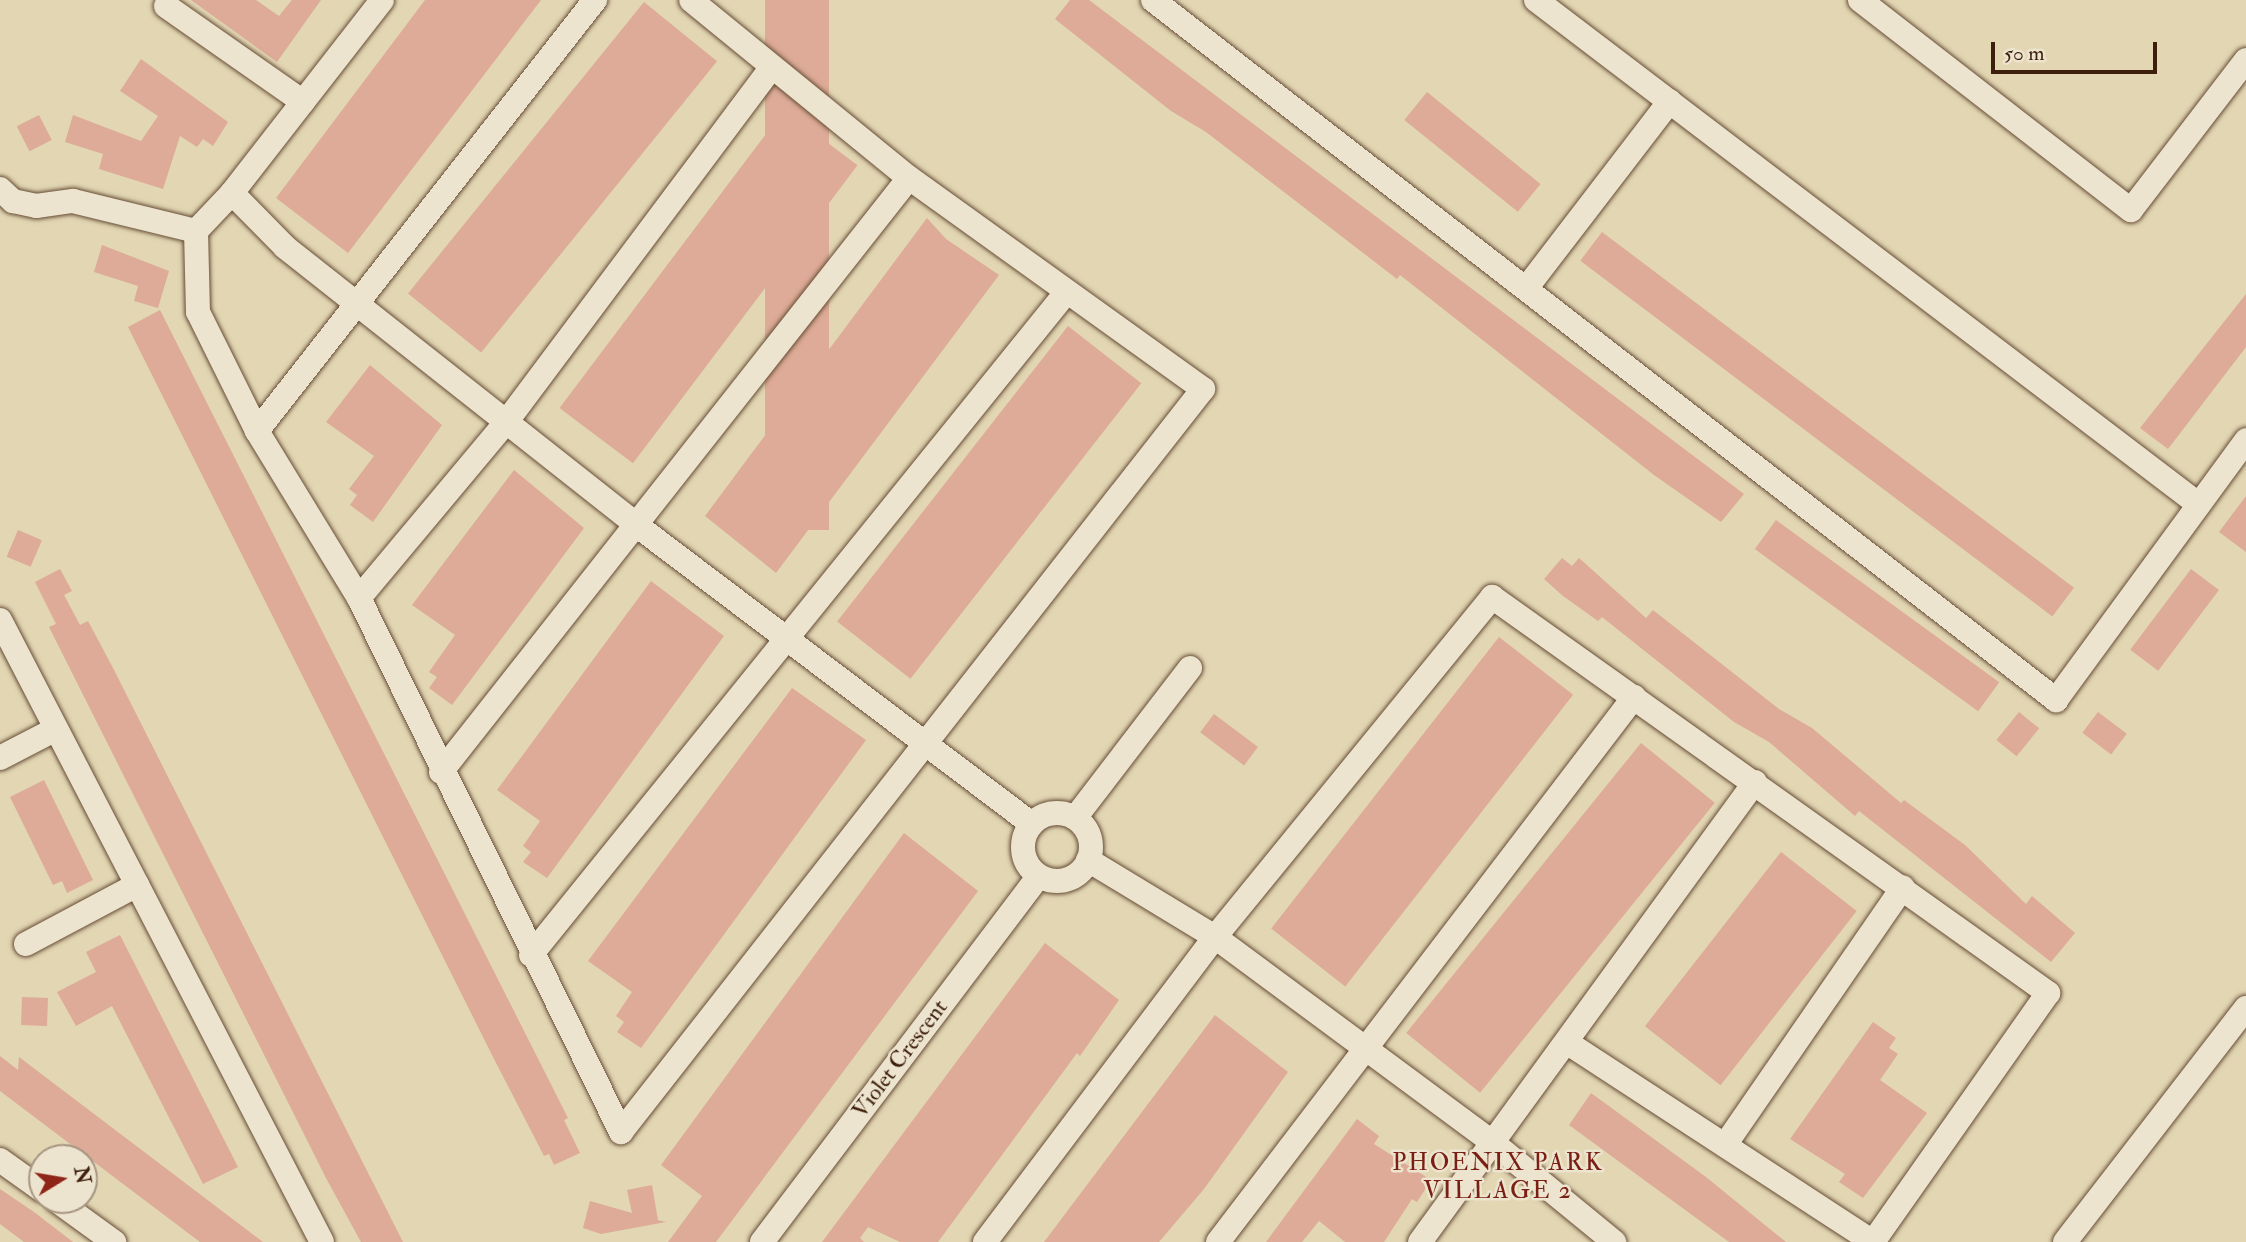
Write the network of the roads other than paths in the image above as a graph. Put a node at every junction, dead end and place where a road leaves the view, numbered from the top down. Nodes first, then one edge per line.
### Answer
1 (382, 0) edge
2 (595, 0) edge
3 (691, 0) edge
4 (1153, 0) edge
5 (1536, 0) edge
6 (1860, 0) edge
7 (166, 6) dead end
8 (2246, 60) edge
9 (772, 66) junction
10 (1670, 101) junction
11 (303, 102) junction
12 (909, 178) junction
13 (0, 190) edge
14 (232, 193) junction
15 (196, 231) junction
16 (1528, 286) junction
17 (1065, 294) junction
18 (356, 303) junction
19 (507, 421) junction
20 (257, 430) junction
21 (2246, 440) edge
22 (2198, 504) junction
23 (639, 527) junction
24 (359, 598) junction
25 (0, 620) edge
26 (782, 638) junction
27 (1190, 668) dead end
28 (1634, 697) junction
29 (56, 729) junction
30 (927, 746) junction
31 (0, 758) edge
32 (441, 772) junction
33 (1755, 782) junction
34 (1075, 818) junction
35 (1031, 824) junction
36 (1088, 860) junction
37 (1038, 877) junction
38 (137, 885) junction
39 (1903, 887) junction
40 (1215, 937) junction
41 (26, 944) dead end
42 (531, 955) junction
43 (2246, 1008) edge
44 (1569, 1044) junction
45 (1366, 1049) junction
46 (1492, 1142) junction
47 (1725, 1145) junction
48 (0, 1160) edge
49 (28, 1180) edge
50 (75, 1214) edge
51 (114, 1242) edge
52 (322, 1242) edge
53 (762, 1242) edge
54 (985, 1242) edge
55 (1218, 1242) edge
56 (1420, 1242) edge
57 (1614, 1242) edge
58 (2065, 1242) edge

1 - 11 street
2 - 18 street
3 - 9 street
4 - 16 street
5 - 10 street
6 - 8 street
7 - 11 street
9 - 12 street
9 - 19 street
10 - 16 street
10 - 22 street
11 - 14 street
12 - 17 street
12 - 23 street
13 - 15 street
14 - 15 street
14 - 18 street
15 - 20 street
16 - 22 street
17 - 26 street
17 - 30 street
18 - 19 street
18 - 20 street
19 - 23 street
19 - 24 street
20 - 24 street
21 - 22 street
23 - 26 street
23 - 32 street
24 - 32 street
25 - 29 street
26 - 30 street
26 - 42 street
27 - 34 street
28 - 33 street
28 - 40 street
28 - 45 street
29 - 31 street
29 - 38 street
30 - 35 street
30 - 42 street
32 - 42 street
33 - 39 street
33 - 44 street
34 - 35 street
34 - 36 street
35 - 37 street
36 - 37 street
36 - 40 street
37 - 53 street, Violet Crescent
38 - 41 street
38 - 52 street
39 - 47 street
39 - 47 street
40 - 45 street
40 - 54 street
43 - 58 street
44 - 46 street
44 - 47 street
45 - 46 street
45 - 55 street
46 - 56 street
46 - 57 street
48 - 49 street
50 - 51 street

